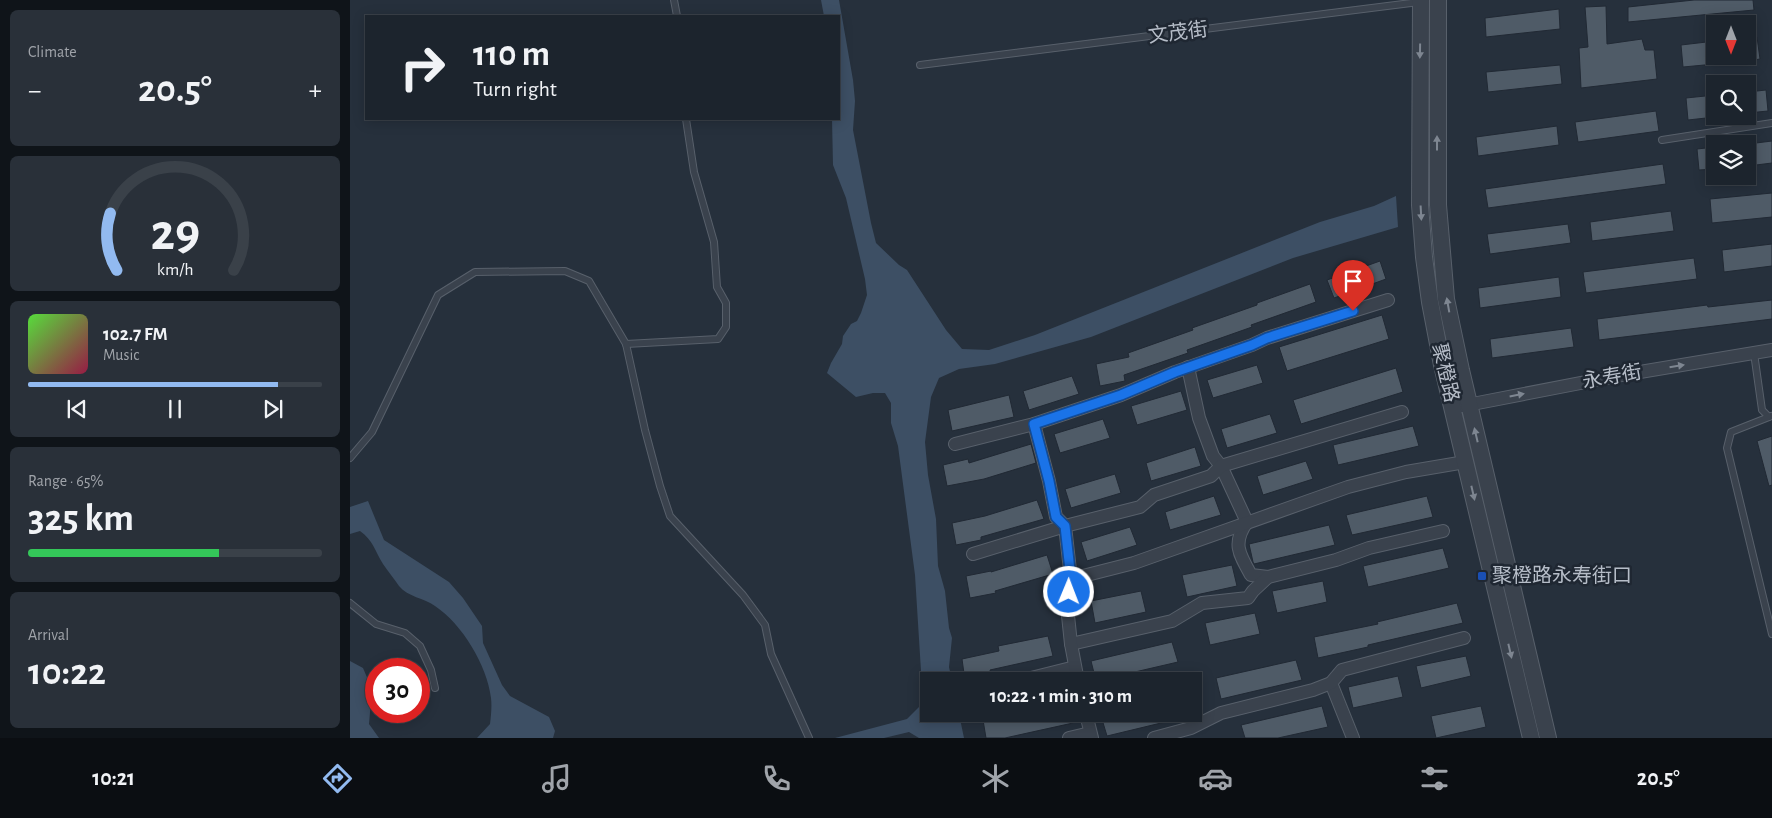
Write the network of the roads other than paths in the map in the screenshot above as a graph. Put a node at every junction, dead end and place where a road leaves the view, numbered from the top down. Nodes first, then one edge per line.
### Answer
1 (674, 0) edge
2 (1429, 0) edge
3 (677, 15) edge
4 (920, 65) dead end
5 (686, 120) edge
6 (1772, 122) edge
7 (1662, 140) dead end
8 (1388, 300) dead end
9 (626, 344) junction
10 (1772, 350) edge
11 (1754, 353) junction
12 (1188, 368) junction
13 (1469, 404) junction
14 (1453, 408) junction
15 (1402, 412) dead end
16 (1771, 416) edge
17 (1034, 424) junction
18 (955, 444) dead end
19 (350, 458) edge
20 (1465, 462) junction
21 (1221, 466) junction
22 (1247, 522) junction
23 (1065, 526) junction
24 (1443, 531) dead end
25 (973, 554) dead end
26 (1268, 577) junction
27 (1071, 579) junction
28 (350, 603) edge
29 (1772, 634) edge
30 (1464, 638) dead end
31 (1071, 644) junction
32 (1075, 668) junction
33 (1058, 672) edge
34 (1076, 672) edge
35 (1331, 683) junction
36 (436, 688) dead end
37 (1088, 722) edge
38 (1091, 735) edge
39 (809, 738) edge
40 (1069, 738) edge
41 (1154, 738) edge
42 (1353, 738) edge
43 (1531, 738) edge
44 (1548, 738) edge

1 - 3 lane
2 - 4 lane, 文茂街
13 -> 2 street, 聚橙路
2 -> 14 street, 聚橙路
5 - 9 lane
6 - 7 lane
8 - 12 street
9 - 19 lane
9 - 39 lane
10 - 11 street, 永寿街
13 -> 11 street, 永寿街
11 - 16 lane
12 - 17 street
12 - 21 street
13 - 14 street, 永寿街
44 -> 13 street, 聚橙路
14 - 20 street, 聚橙路
15 - 21 street
16 - 29 lane
17 - 18 street
17 - 23 street
20 - 22 street
20 -> 43 street, 聚橙路
21 - 22 street
21 - 23 street
22 - 26 street
22 - 27 street
23 - 25 street
23 - 27 street
24 - 26 street
26 - 31 street
27 - 31 street
28 - 36 lane
30 - 35 street
31 - 32 street
32 - 33 street
32 - 34 street
35 - 41 street
35 - 42 street
37 - 38 street
38 - 40 street

